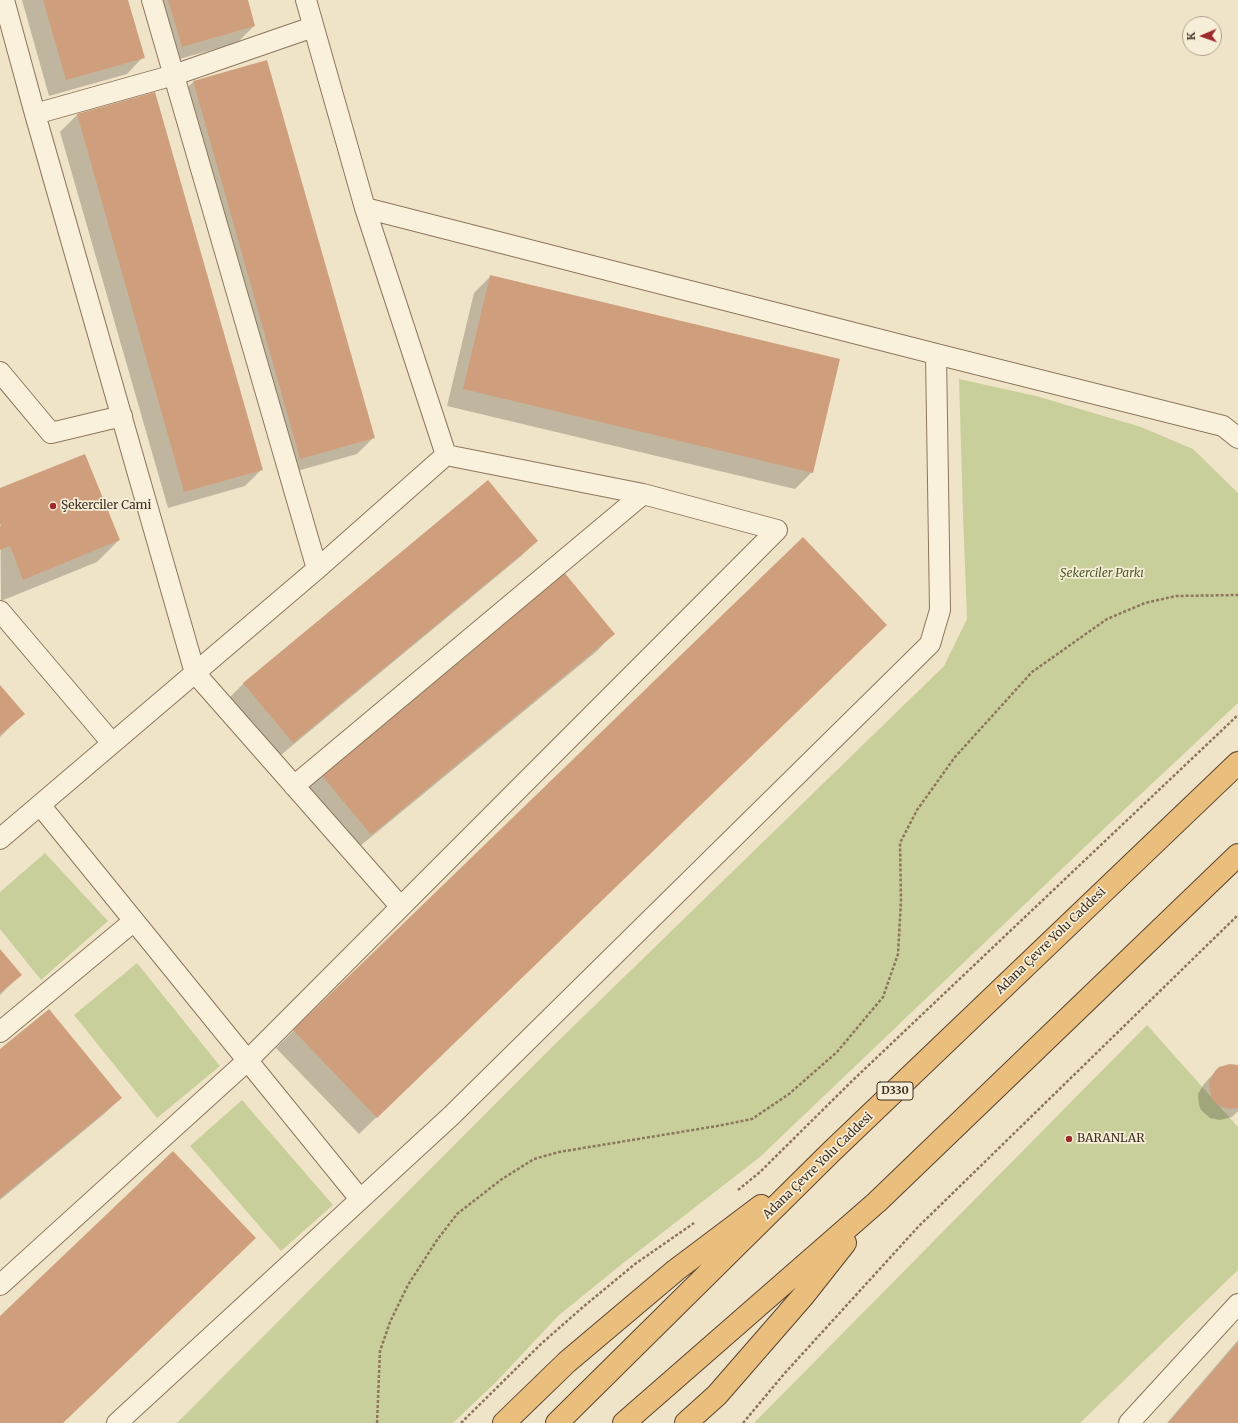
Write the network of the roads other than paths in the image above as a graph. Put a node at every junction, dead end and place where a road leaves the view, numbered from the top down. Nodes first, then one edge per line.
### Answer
1 (4, 0) edge
2 (152, 0) edge
3 (306, 0) edge
4 (313, 27) junction
5 (174, 75) junction
6 (35, 114) junction
7 (365, 208) junction
8 (936, 354) junction
9 (0, 372) edge
10 (122, 416) junction
11 (1238, 438) edge
12 (446, 455) junction
13 (643, 494) junction
14 (317, 569) junction
15 (0, 610) edge
16 (195, 673) junction
17 (112, 743) junction
18 (1238, 763) edge
19 (294, 786) junction
20 (40, 806) junction
21 (1, 835) edge
22 (1238, 855) edge
23 (400, 906) junction
24 (134, 921) junction
25 (0, 1032) edge
26 (247, 1061) junction
27 (831, 1152) junction
28 (360, 1199) junction
29 (877, 1202) junction
30 (0, 1285) edge
31 (1238, 1304) edge
32 (117, 1423) edge
33 (504, 1423) edge
34 (557, 1423) edge
35 (624, 1423) edge
36 (686, 1423) edge
37 (1130, 1423) edge

1 - 6 street
2 - 5 street
3 - 4 street
4 - 5 street
4 - 7 street
5 - 6 street
5 - 14 street
6 - 10 street
7 - 8 street
7 - 12 street
8 - 11 street
8 - 28 street
9 - 10 street
10 - 16 street
12 - 13 street
12 - 14 street
13 - 19 street
13 - 23 street
14 - 16 street
15 - 17 street
16 - 17 street
16 - 19 street
17 - 20 street
18 - 27 highway, Adana Çevre Yolu Caddesi / D330
19 - 23 street
20 - 21 street
20 - 24 street
22 - 29 highway
23 - 26 street
24 - 25 street
24 - 26 street
26 - 28 street
26 - 30 street
27 - 33 highway
27 - 34 highway, Adana Çevre Yolu Caddesi / D330
28 - 32 street
29 - 35 highway
29 - 36 highway
31 - 37 street

